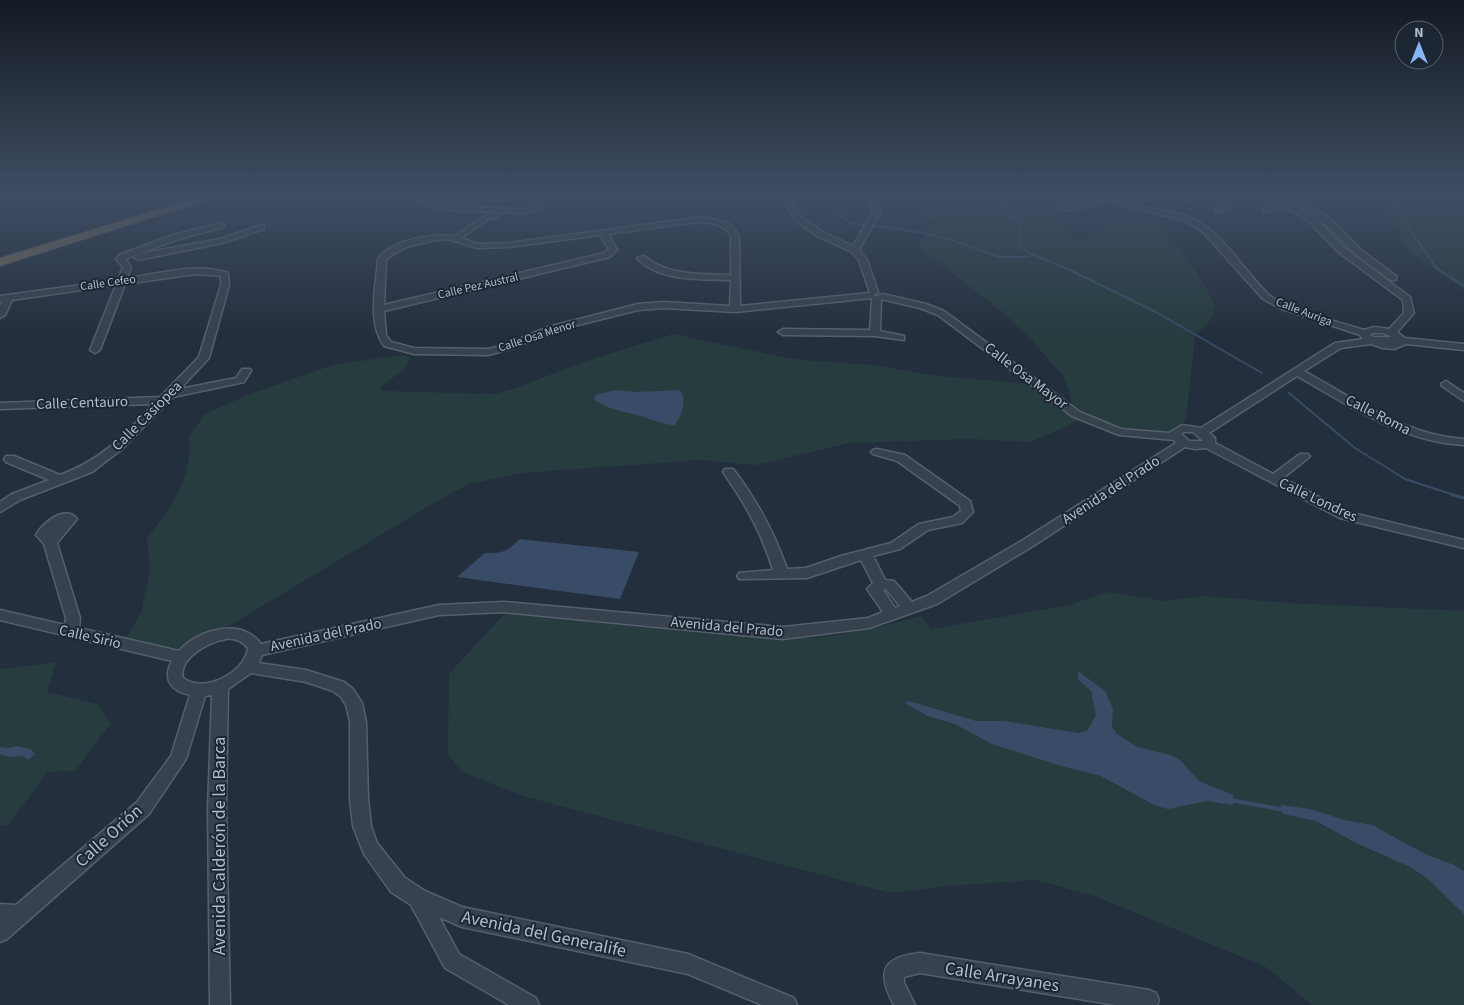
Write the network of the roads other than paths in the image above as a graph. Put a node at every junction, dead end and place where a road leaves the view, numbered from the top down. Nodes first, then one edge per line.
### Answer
1 (49, 241) edge
2 (68, 241) edge
3 (168, 241) edge
4 (222, 241) edge
5 (416, 241) edge
6 (461, 241) edge
7 (538, 241) edge
8 (608, 241) edge
9 (735, 241) edge
10 (835, 241) edge
11 (860, 241) edge
12 (1216, 241) edge
13 (1332, 241) edge
14 (1347, 241) edge
15 (855, 250) junction
16 (0, 254) edge
17 (641, 258) dead end
18 (121, 260) junction
19 (0, 262) edge
20 (217, 272) joint
21 (735, 278) junction
22 (1393, 278) dead end
23 (122, 281) junction
24 (876, 296) junction
25 (4, 298) edge
26 (380, 309) junction
27 (735, 309) junction
28 (0, 315) edge
29 (783, 332) dead end
30 (875, 333) junction
31 (1391, 333) junction
32 (1367, 336) junction
33 (901, 338) dead end
34 (1402, 340) junction
35 (1464, 347) edge
36 (95, 350) dead end
37 (246, 371) dead end
38 (1297, 372) junction
39 (1446, 384) dead end
40 (167, 397) junction
41 (1464, 398) edge
42 (0, 406) edge
43 (1202, 432) junction
44 (1180, 440) junction
45 (1464, 442) edge
46 (1207, 444) junction
47 (877, 452) dead end
48 (1304, 456) dead end
49 (10, 458) dead end
50 (729, 472) dead end
51 (58, 479) junction
52 (1274, 479) junction
53 (0, 508) edge
54 (50, 542) dead end
55 (1464, 544) edge
56 (864, 554) junction
57 (781, 573) junction
58 (744, 576) dead end
59 (881, 585) junction
60 (909, 608) junction
61 (892, 614) junction
62 (0, 615) edge
63 (71, 632) junction
64 (181, 657) junction
65 (252, 659) junction
66 (220, 686) junction
67 (198, 691) junction
68 (418, 898) junction
69 (0, 914) edge
70 (20, 915) junction
71 (0, 932) edge
72 (1149, 1000) dead end
73 (220, 1005) edge
74 (529, 1005) edge
75 (787, 1005) edge
76 (905, 1005) edge

1 - 16 highway
2 - 19 highway
3 - 18 street
4 - 18 street
5 - 26 street, Calle Osa Menor
6 - 7 street, Calle Osa Menor
8 - 26 street, Calle Pez Austral
9 - 21 street, Calle Osa Menor
10 - 15 street
11 - 15 street
12 - 32 street, Calle Auriga
13 - 31 street
14 - 22 street
15 - 24 street
17 - 21 street
18 - 23 street
20 - 23 street, Calle Cefeo
20 - 40 street, Calle Casiopea
21 - 27 street, Calle Osa Menor
23 - 25 street, Calle Cefeo
23 - 36 street
24 - 27 street, Calle Osa Menor
24 - 30 street
24 - 44 street, Calle Osa Mayor
25 - 28 street
26 - 27 street, Calle Osa Menor
29 - 30 street
30 - 33 street
31 - 32 street
31 - 34 street
32 - 34 street
32 - 38 street
34 - 35 street
37 - 40 street, Calle Centauro
38 - 43 street
38 - 45 street, Calle Roma
39 - 41 street
40 - 42 street, Calle Centauro
40 - 51 street, Calle Casiopea
43 - 44 street
43 - 46 street
44 - 46 street, Calle Osa Mayor
44 - 60 street, Avenida del Prado
46 - 52 street, Calle Londres
47 - 56 street
48 - 52 street
49 - 51 street
50 - 57 street
51 - 53 street, Calle Casiopea
52 - 55 street, Calle Londres
54 - 63 street
56 - 57 street
56 - 59 street
57 - 58 street
59 - 60 street
59 - 61 street
60 - 61 street, Avenida del Prado
61 - 65 street, Avenida del Prado
62 - 63 street, Calle Sirio
63 - 64 street, Calle Sirio
64 - 65 street
64 - 67 street
65 - 66 street
65 - 68 street, Avenida del Generalife
66 - 67 street
66 - 73 street, Avenida Calderón de la Barca
67 - 70 street, Calle Orión
68 - 74 street
68 - 75 street, Avenida del Generalife
69 - 70 street
70 - 71 street, Calle Orión
72 - 76 street, Calle Arrayanes

